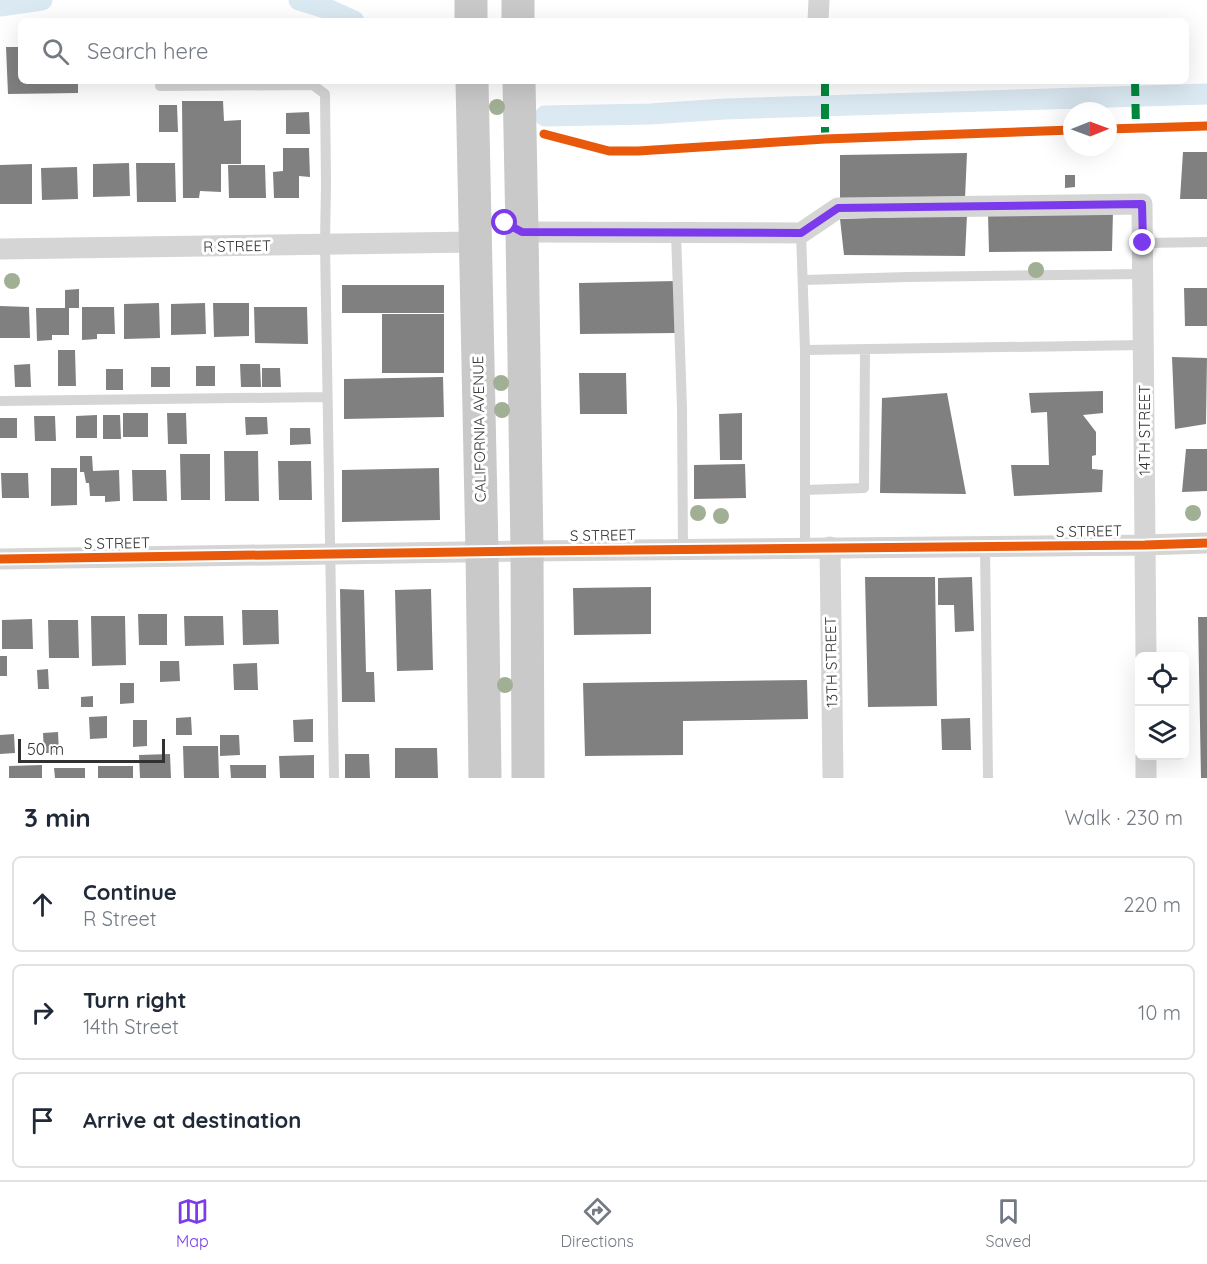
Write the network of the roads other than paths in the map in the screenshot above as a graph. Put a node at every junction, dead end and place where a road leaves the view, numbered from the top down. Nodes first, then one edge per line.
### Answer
1 (471, 0) edge
2 (518, 0) edge
3 (819, 0) edge
4 (471, 18) edge
5 (518, 18) edge
6 (818, 18) edge
7 (472, 84) edge
8 (519, 84) edge
9 (160, 86) dead end
10 (473, 133) junction
11 (522, 232) junction
12 (676, 233) junction
13 (801, 233) junction
14 (475, 242) junction
15 (1207, 242) edge
16 (1143, 243) junction
17 (325, 244) junction
18 (0, 249) edge
19 (1143, 274) junction
20 (803, 280) junction
21 (1144, 345) junction
22 (524, 346) junction
23 (865, 349) junction
24 (805, 350) junction
25 (327, 398) junction
26 (0, 402) edge
27 (805, 490) junction
28 (1207, 543) edge
29 (1145, 545) junction
30 (805, 547) junction
31 (830, 547) junction
32 (985, 547) junction
33 (683, 549) junction
34 (527, 551) junction
35 (482, 552) junction
36 (330, 555) junction
37 (0, 559) edge
38 (1146, 652) edge
39 (1146, 760) edge
40 (334, 778) edge
41 (484, 778) edge
42 (528, 778) edge
43 (833, 778) edge
44 (988, 778) edge
45 (1146, 778) edge

1 - 4 main road
2 - 5 main road
3 - 6 street
7 - 10 main road, CALIFORNIA AVENUE
8 - 11 main road
9 - 17 lane
10 - 11 main road
10 - 14 main road, CALIFORNIA AVENUE
11 - 12 street
11 - 22 main road
12 - 13 street
12 - 33 lane
13 - 16 street, 14TH STREET
13 - 20 lane
14 - 17 street, R STREET
14 - 22 main road
14 - 35 main road, CALIFORNIA AVENUE
15 - 16 lane
16 - 19 street, 14TH STREET
17 - 18 street, R STREET
17 - 25 lane
19 - 20 lane
19 - 21 street, 14TH STREET
20 - 24 lane
21 - 23 lane
21 - 29 street, 14TH STREET
22 - 34 main road
23 - 24 lane
23 - 27 lane
24 - 27 lane
25 - 26 lane
25 - 36 lane
27 - 30 lane
28 - 29 street, S STREET
29 - 32 street, S STREET
29 - 38 street, 14TH STREET
30 - 31 street, S STREET
30 - 33 street, S STREET
31 - 32 street, S STREET
31 - 43 street, 13TH STREET
32 - 44 lane
33 - 34 street, S STREET
34 - 35 street, S STREET
34 - 42 main road
35 - 36 street, S STREET
35 - 41 main road, CALIFORNIA AVENUE
36 - 37 street, S STREET
36 - 40 lane
39 - 45 street

